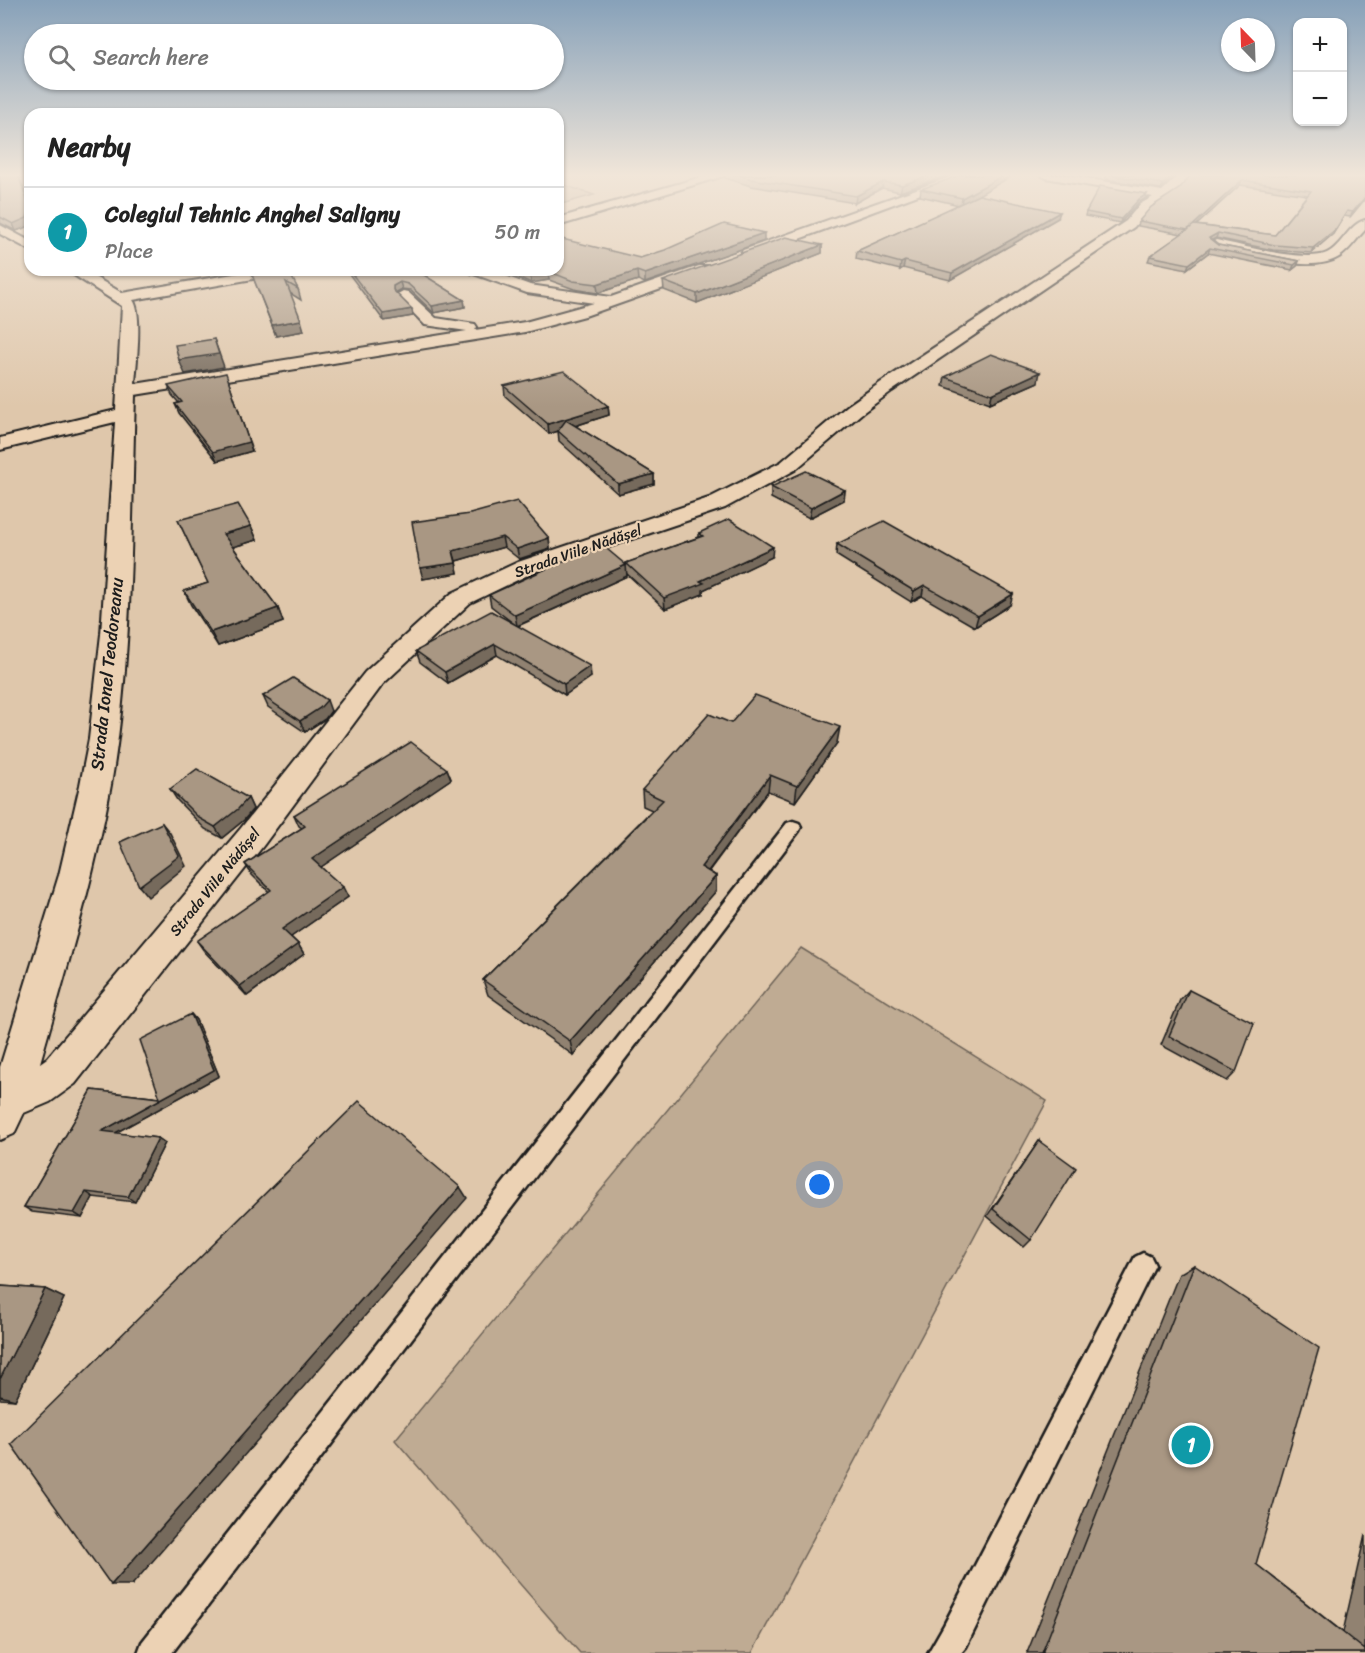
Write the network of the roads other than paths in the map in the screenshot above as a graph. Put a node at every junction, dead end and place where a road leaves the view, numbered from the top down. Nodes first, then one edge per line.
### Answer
1 (751, 252) edge
2 (1088, 252) edge
3 (1259, 252) edge
4 (1338, 252) edge
5 (83, 276) edge
6 (243, 276) edge
7 (492, 276) edge
8 (403, 295) edge
9 (120, 298) junction
10 (616, 301) junction
11 (498, 331) junction
12 (125, 402) junction
13 (0, 444) edge
14 (793, 827) dead end
15 (5, 1110) edge
16 (1143, 1265) dead end
17 (153, 1653) edge
18 (943, 1653) edge

1 - 10 street
2 - 15 street, Strada Viile Nădășel
3 - 4 street
5 - 9 street
6 - 9 street
7 - 10 street
8 - 11 street
9 - 12 street, Strada Ionel Teodoreanu
10 - 11 street
11 - 12 street
12 - 13 street
12 - 15 street, Strada Ionel Teodoreanu
14 - 17 lane
16 - 18 lane

